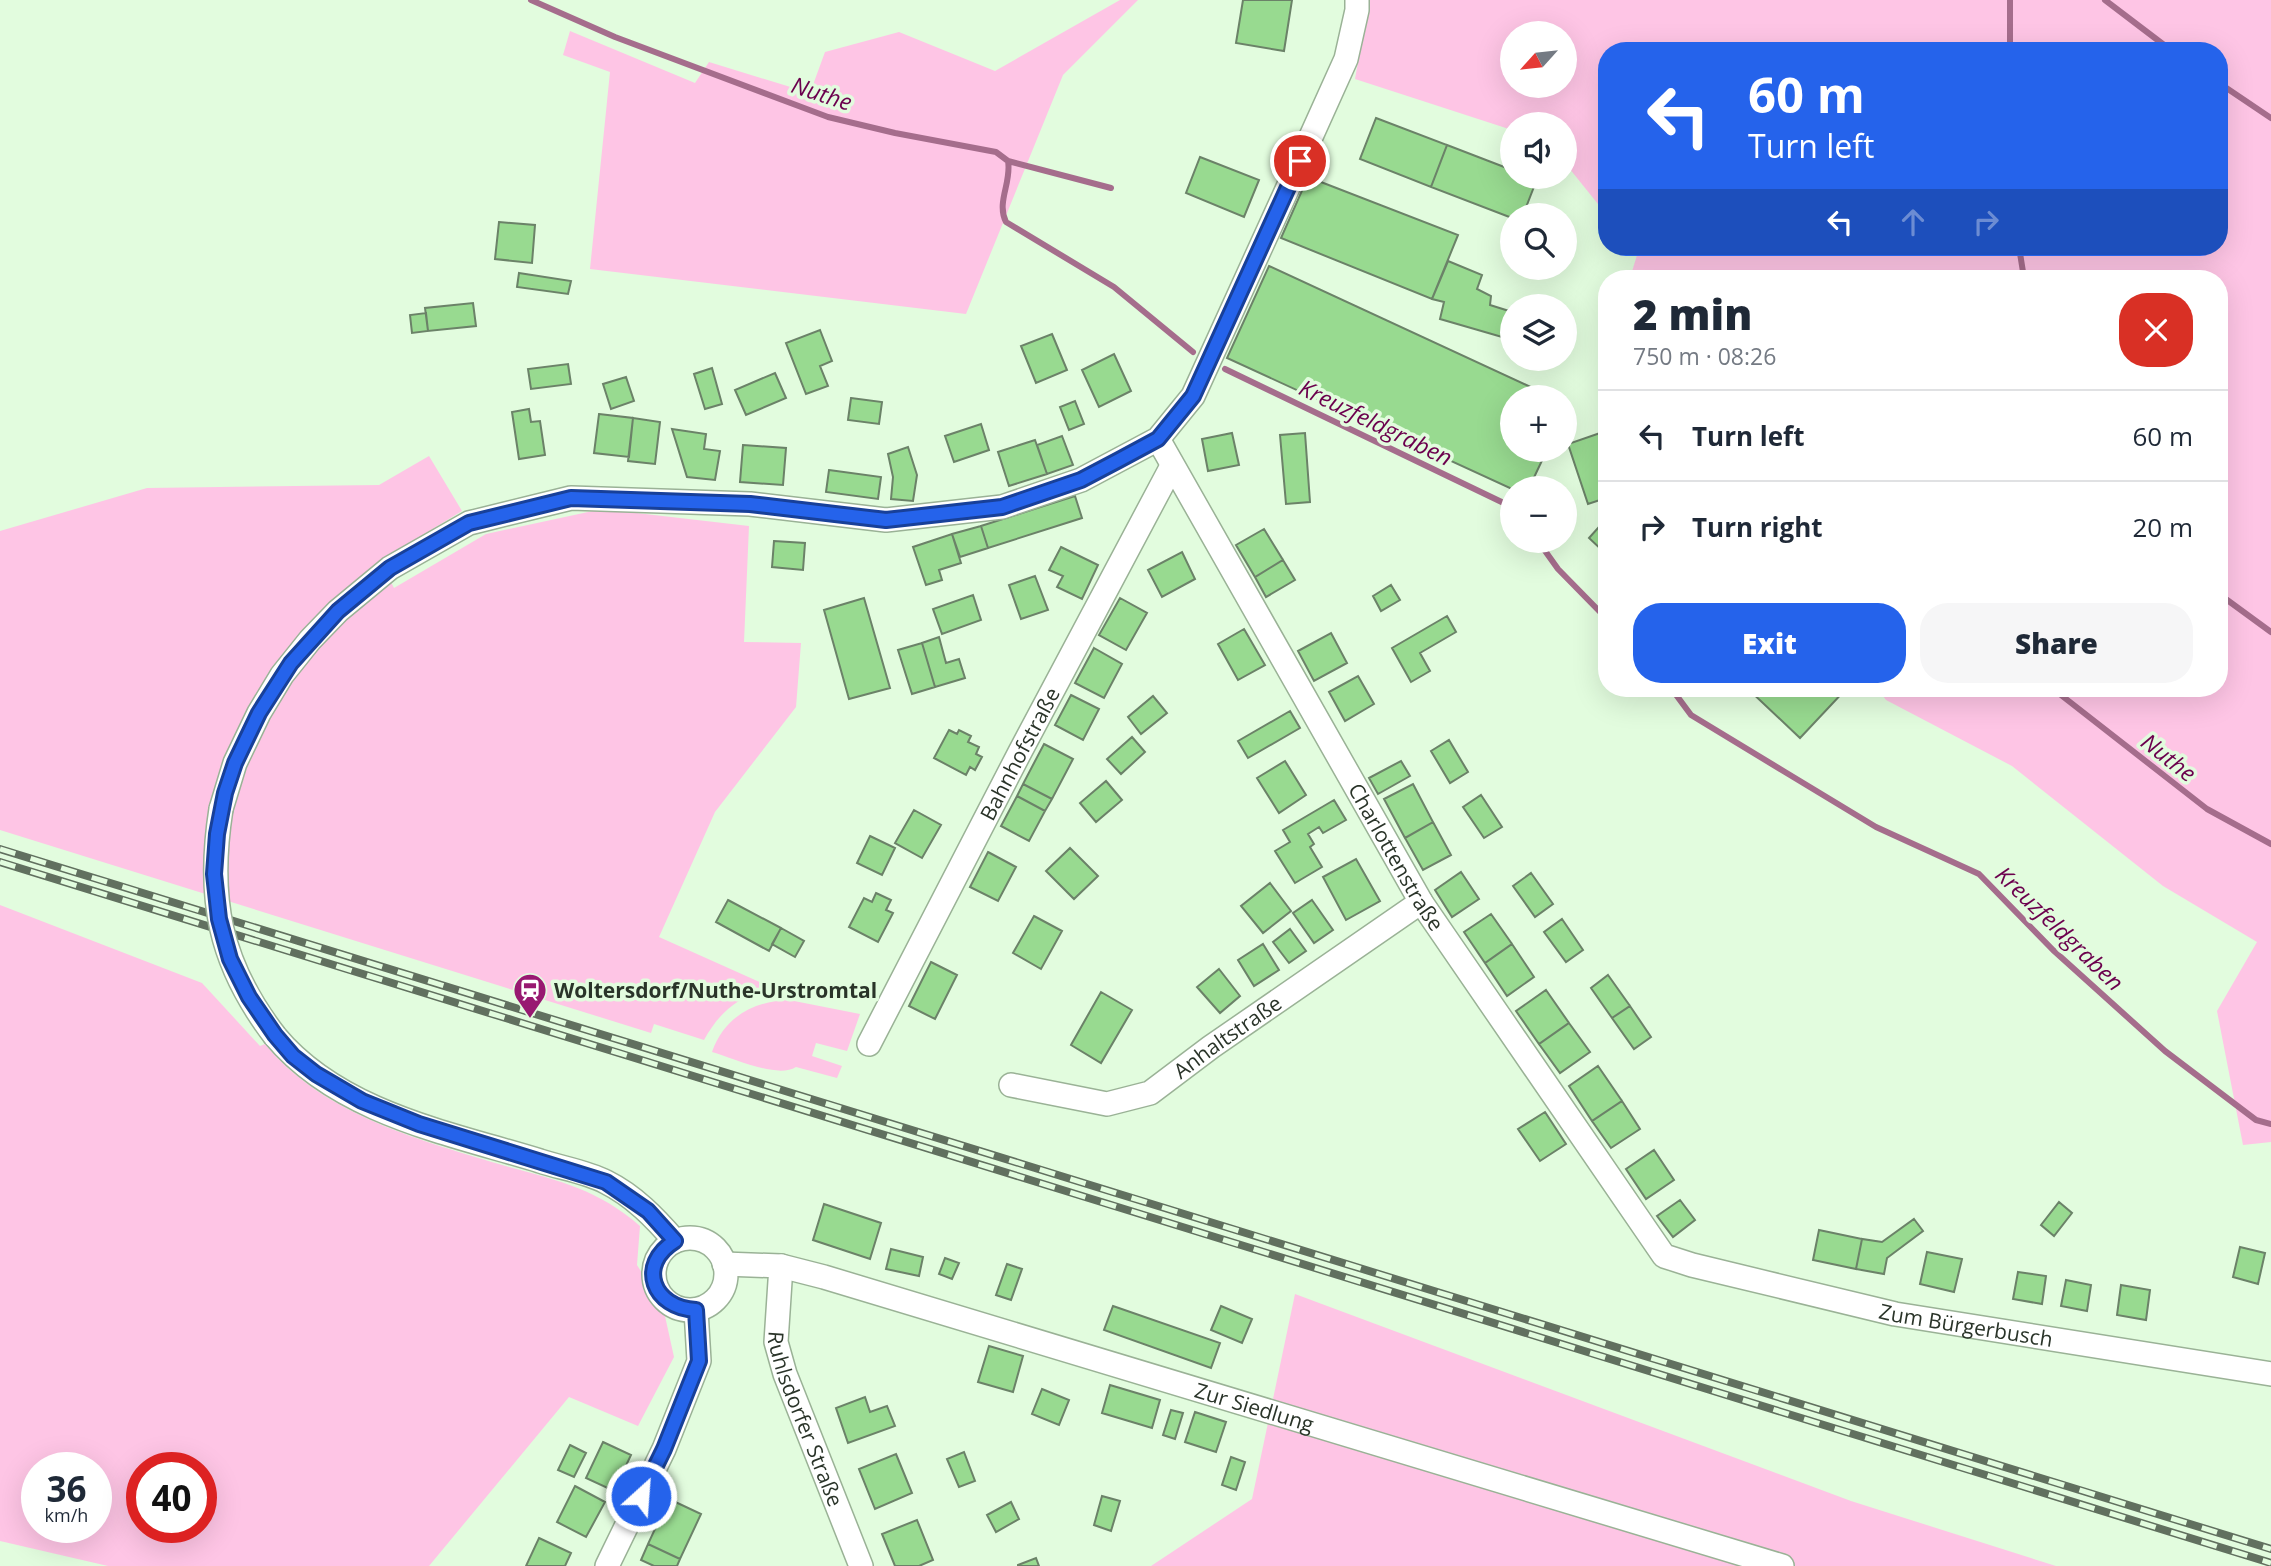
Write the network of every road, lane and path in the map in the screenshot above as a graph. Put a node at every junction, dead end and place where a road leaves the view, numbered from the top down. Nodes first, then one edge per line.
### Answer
1 (1357, 0) edge
2 (1158, 439) junction
3 (1172, 466) junction
4 (1421, 902) junction
5 (869, 1044) dead end
6 (1011, 1085) dead end
7 (675, 1241) junction
8 (1664, 1256) joint
9 (724, 1264) junction
10 (780, 1266) junction
11 (696, 1310) junction
12 (2271, 1374) edge
13 (607, 1566) edge
14 (861, 1566) edge
15 (1782, 1566) edge

1 - 2 street
2 - 3 street, Charlottenstraße
2 - 7 street, bridge
3 - 4 street, Charlottenstraße
3 - 5 street, Bahnhofstraße
4 - 6 street, Anhaltstraße
4 - 8 street, Charlottenstraße
7 - 9 street
7 - 11 street
8 - 12 street, Zum Bürgerbusch
9 - 10 street, Zur Siedlung
9 - 11 street
10 - 14 street, Ruhlsdorfer Straße
10 - 15 street, Zur Siedlung
11 - 13 street

